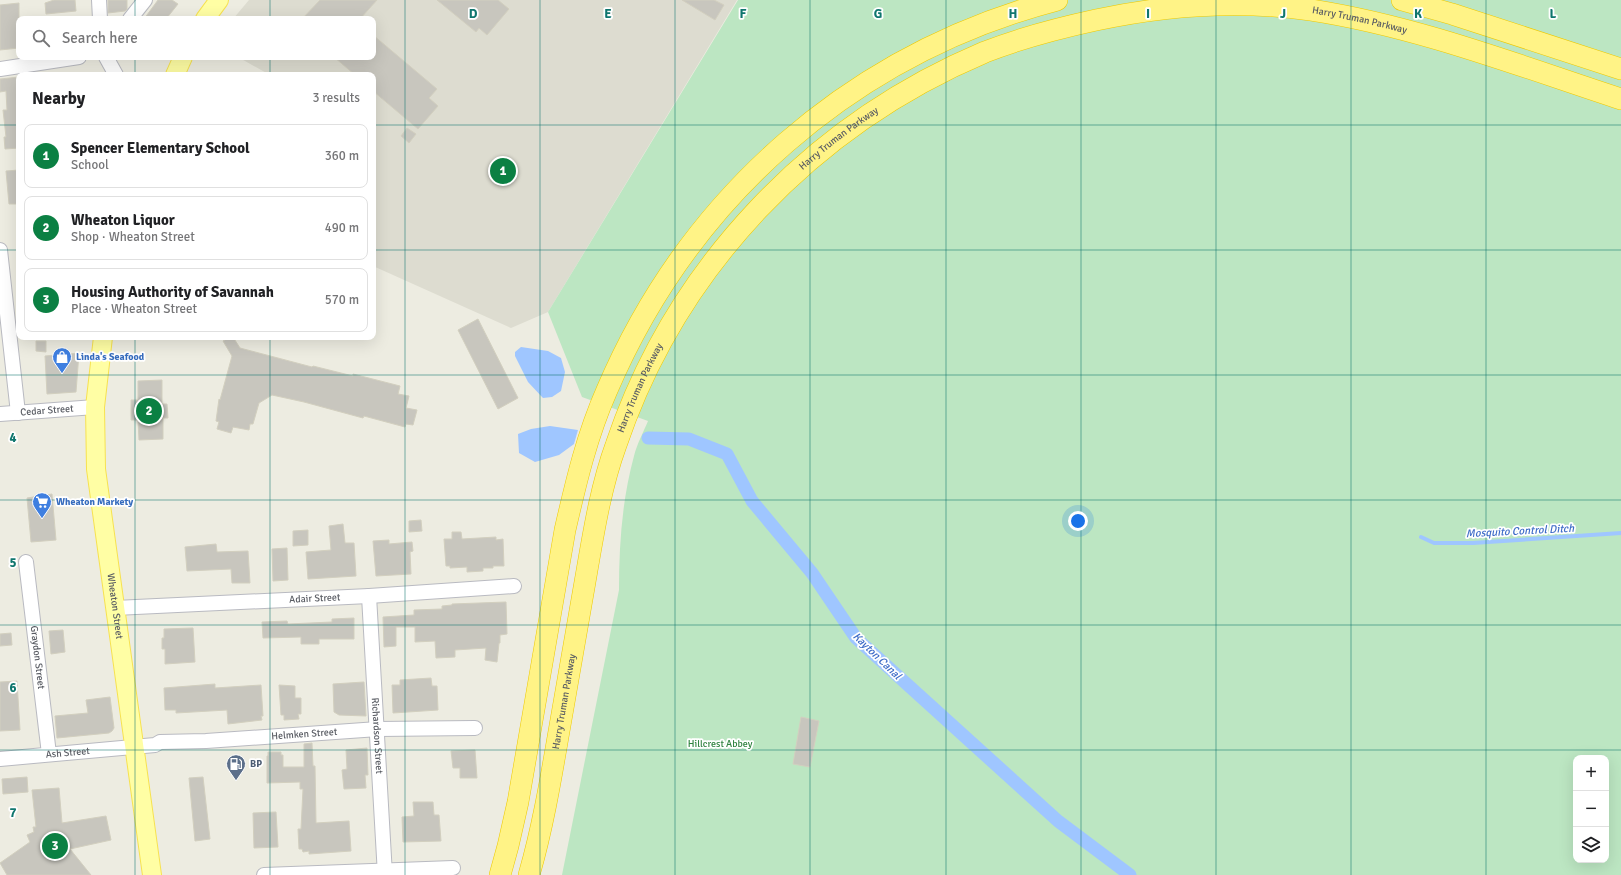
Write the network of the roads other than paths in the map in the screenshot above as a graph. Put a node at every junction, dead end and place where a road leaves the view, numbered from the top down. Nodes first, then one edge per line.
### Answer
1 (99, 0) edge
2 (145, 0) edge
3 (219, 0) edge
4 (1057, 0) edge
5 (1402, 0) edge
6 (100, 16) edge
7 (132, 16) edge
8 (207, 16) edge
9 (59, 60) edge
10 (108, 60) edge
11 (182, 60) edge
12 (0, 69) edge
13 (1621, 69) edge
14 (114, 72) edge
15 (176, 72) edge
16 (1621, 99) edge
17 (0, 250) edge
18 (103, 340) edge
19 (94, 407) junction
20 (18, 413) junction
21 (0, 414) edge
22 (26, 562) dead end
23 (514, 586) dead end
24 (369, 596) junction
25 (115, 608) junction
26 (476, 728) dead end
27 (378, 729) junction
28 (135, 746) junction
29 (49, 754) junction
30 (0, 759) edge
31 (453, 868) dead end
32 (385, 872) edge
33 (152, 875) edge
34 (264, 875) edge
35 (500, 875) edge
36 (529, 875) edge

1 - 6 street
2 - 7 street
3 - 8 main road
4 - 35 highway
5 - 13 highway
9 - 12 street
10 - 14 street
11 - 15 main road
16 - 36 highway, Harry Truman Parkway
17 - 20 street
18 - 19 main road, Wheaton Street
19 - 20 street, Cedar Street
19 - 25 main road, Wheaton Street
20 - 21 street, Cedar Street
22 - 29 street, Graydon Street
23 - 24 street, Adair Street
24 - 25 street, Adair Street
24 - 27 street, Richardson Street
25 - 28 main road, Wheaton Street
26 - 27 street, Helmken Street
27 - 28 street, Helmken Street
27 - 32 street, Richardson Street
28 - 29 street, Ash Street
28 - 33 main road, Wheaton Street
29 - 30 street, Ash Street
31 - 32 street
32 - 34 street

